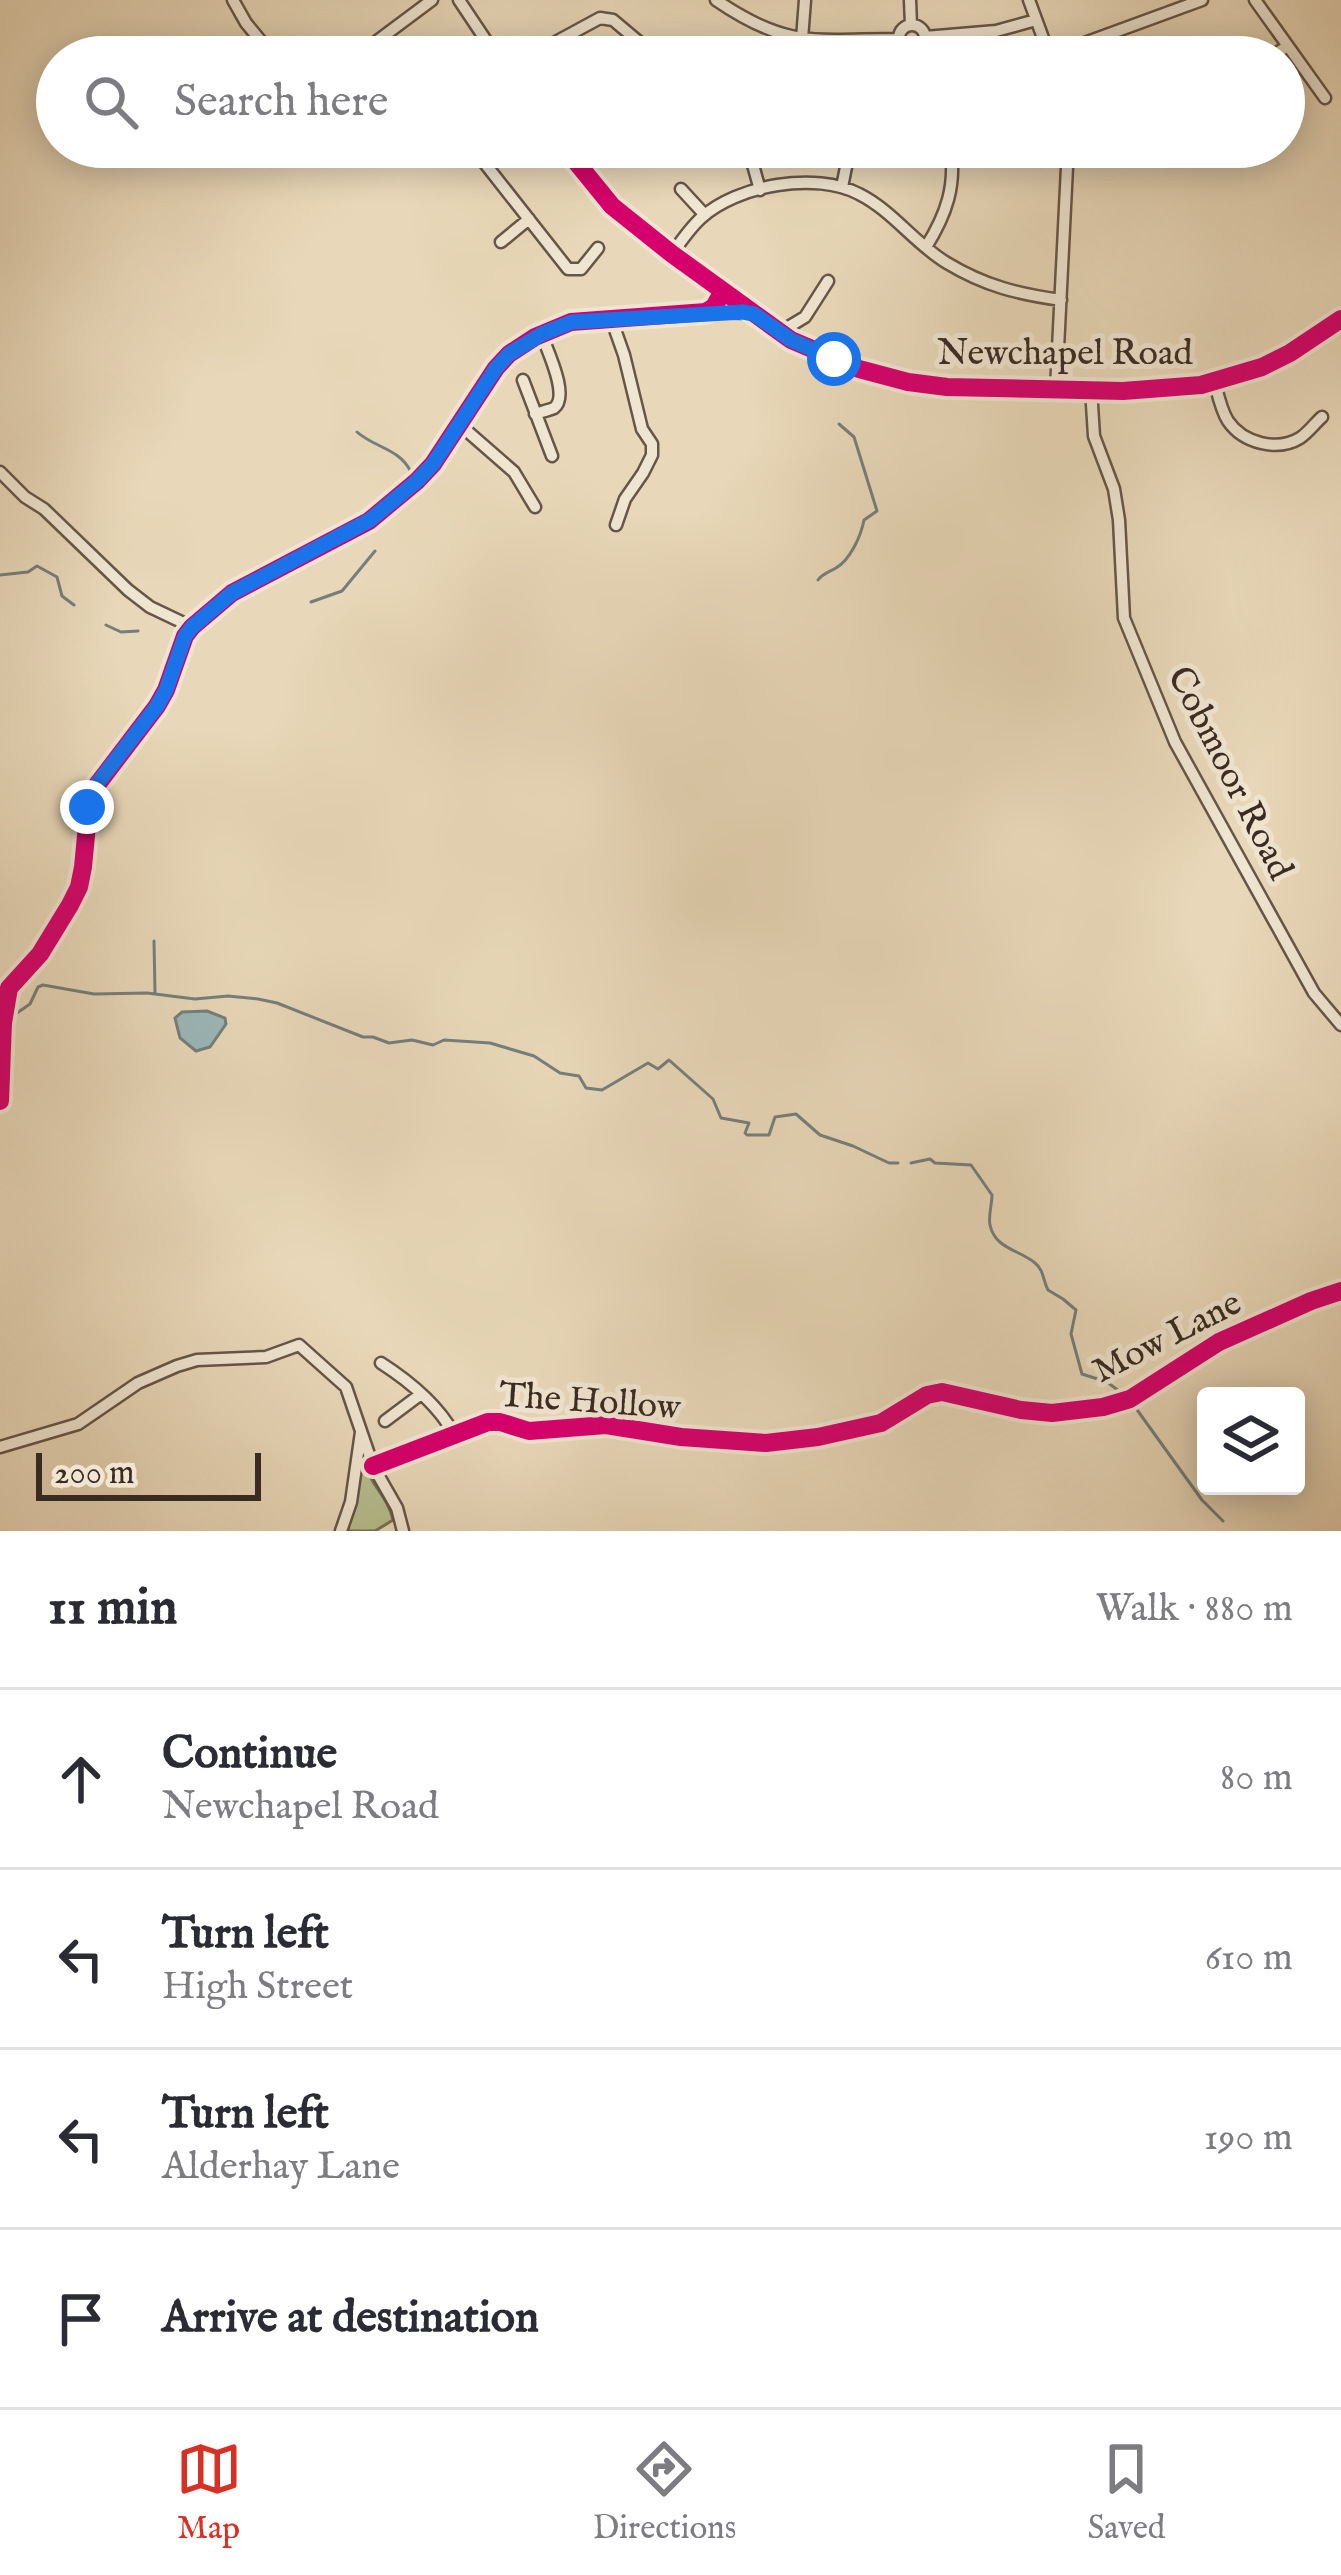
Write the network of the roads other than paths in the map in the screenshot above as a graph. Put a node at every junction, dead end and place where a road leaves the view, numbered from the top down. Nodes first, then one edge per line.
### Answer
1 (233, 0) edge
2 (432, 0) edge
3 (479, 0) edge
4 (716, 0) edge
5 (805, 0) edge
6 (910, 0) edge
7 (1030, 0) edge
8 (1202, 0) edge
9 (1255, 0) edge
10 (462, 5) edge
11 (1036, 20) junction
12 (911, 25) junction
13 (257, 36) edge
14 (384, 36) edge
15 (480, 36) edge
16 (567, 36) edge
17 (631, 36) edge
18 (788, 36) edge
19 (802, 36) edge
20 (900, 36) edge
21 (925, 36) edge
22 (937, 36) edge
23 (1042, 36) edge
24 (1106, 36) edge
25 (1281, 36) edge
26 (1305, 70) edge
27 (1325, 98) dead end
28 (489, 168) edge
29 (580, 168) edge
30 (754, 168) edge
31 (846, 168) edge
32 (953, 168) edge
33 (1067, 168) edge
34 (842, 187) junction
35 (681, 189) dead end
36 (760, 190) junction
37 (704, 214) junction
38 (529, 219) junction
39 (501, 242) dead end
40 (926, 247) junction
41 (598, 248) dead end
42 (672, 254) junction
43 (828, 281) dead end
44 (724, 292) junction
45 (1061, 300) junction
46 (706, 312) junction
47 (754, 314) junction
48 (805, 317) junction
49 (1341, 319) edge
50 (612, 321) junction
51 (780, 332) junction
52 (542, 334) junction
53 (807, 348) junction
54 (523, 380) dead end
55 (1215, 383) junction
56 (1056, 389) junction
57 (1091, 389) junction
58 (536, 414) junction
59 (1324, 415) dead end
60 (459, 424) junction
61 (552, 456) dead end
62 (0, 472) edge
63 (535, 507) dead end
64 (616, 525) dead end
65 (192, 627) junction
66 (1341, 1025) edge
67 (0, 1101) edge
68 (1341, 1291) edge
69 (382, 1369) dead end
70 (421, 1394) junction
71 (385, 1421) dead end
72 (881, 1423) joint
73 (361, 1429) junction
74 (454, 1434) junction
75 (0, 1447) edge
76 (373, 1466) junction
77 (403, 1529) edge
78 (341, 1531) edge
79 (388, 1531) edge

1 - 13 street
2 - 14 street
3 - 10 street
4 - 18 street
5 - 19 street
6 - 12 street
7 - 11 street
8 - 24 street
9 - 25 street
10 - 15 street
11 - 22 street
11 - 23 street
12 - 20 street
12 - 21 street
16 - 17 street
26 - 27 street
28 - 38 street
29 - 42 street, Newchapel Road
30 - 36 street
31 - 34 street
32 - 40 street
33 - 45 street
34 - 36 street
34 - 40 street
35 - 37 street
36 - 37 street
37 - 42 street
38 - 39 street
38 - 41 street
40 - 45 street
42 - 44 street, Newchapel Road
43 - 48 street
44 - 46 street
44 - 47 street, Newchapel Road
45 - 56 street
46 - 47 street
46 - 50 street
47 - 51 street, Newchapel Road
48 - 51 street
48 - 53 street
49 - 55 street, Newchapel Road
50 - 52 street
50 - 64 street
51 - 53 street, Newchapel Road
52 - 58 street
52 - 60 street
53 - 56 street, Newchapel Road
54 - 58 street
55 - 57 street, Newchapel Road
55 - 59 street
56 - 57 street, Newchapel Road
57 - 66 street, Cobmoor Road
58 - 61 street
60 - 63 street
60 - 65 street
62 - 65 street
65 - 67 street
68 - 72 street, Mow Lane
69 - 70 street
70 - 71 street
70 - 74 street
72 - 74 street, The Hollow
73 - 75 street
73 - 76 street
73 - 78 street
74 - 76 street, The Hollow
76 - 77 street
77 - 79 street

